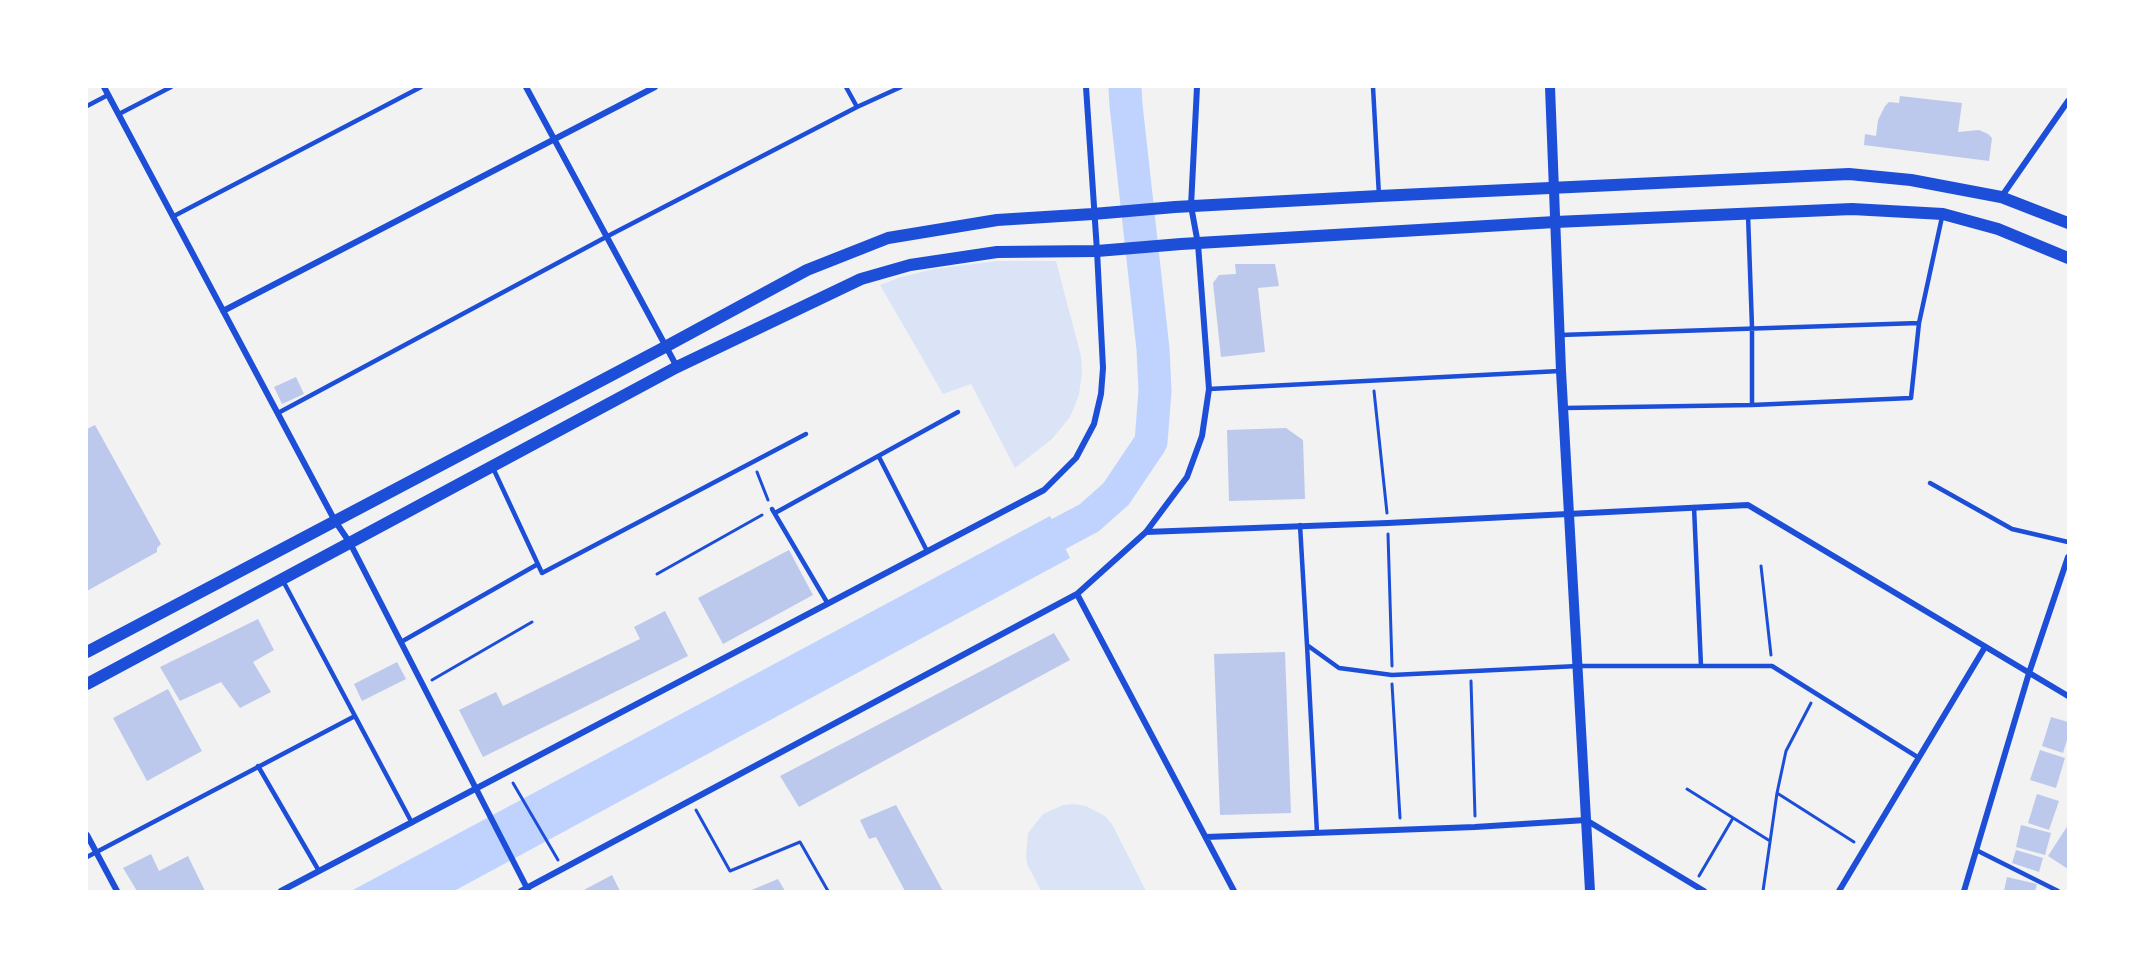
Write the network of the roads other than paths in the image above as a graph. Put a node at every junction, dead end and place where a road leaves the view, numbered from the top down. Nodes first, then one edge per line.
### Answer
1 (104, 87) edge
2 (171, 87) edge
3 (422, 87) edge
4 (526, 87) edge
5 (655, 87) edge
6 (846, 87) edge
7 (901, 87) edge
8 (1086, 87) edge
9 (1197, 87) edge
10 (1373, 87) edge
11 (1550, 87) edge
12 (108, 95) junction
13 (2068, 102) edge
14 (87, 106) edge
15 (857, 107) junction
16 (118, 114) junction
17 (555, 140) junction
18 (1554, 189) junction
19 (1378, 196) junction
20 (2001, 197) junction
21 (1191, 206) junction
22 (1747, 212) junction
23 (1096, 214) junction
24 (1943, 214) junction
25 (174, 216) junction
26 (1555, 222) junction
27 (2068, 223) edge
28 (606, 237) junction
29 (1198, 244) junction
30 (1100, 251) junction
31 (2068, 258) edge
32 (223, 311) junction
33 (1919, 323) junction
34 (1752, 327) junction
35 (1560, 335) junction
36 (665, 347) junction
37 (677, 367) junction
38 (1561, 371) junction
39 (1209, 389) junction
40 (1752, 405) junction
41 (1563, 408) junction
42 (958, 412) dead end
43 (278, 413) junction
44 (806, 434) dead end
45 (879, 457) junction
46 (492, 466) junction
47 (1930, 483) dead end
48 (1694, 507) junction
49 (1569, 513) junction
50 (335, 521) junction
51 (1299, 525) junction
52 (1146, 532) junction
53 (2068, 542) edge
54 (350, 543) junction
55 (927, 551) junction
56 (2068, 557) edge
57 (538, 564) junction
58 (282, 579) junction
59 (1077, 594) junction
60 (828, 604) junction
61 (401, 642) junction
62 (1306, 645) junction
63 (1985, 647) junction
64 (87, 652) edge
65 (1578, 666) junction
66 (1701, 666) junction
67 (2029, 673) junction
68 (87, 684) edge
69 (2068, 696) edge
70 (355, 716) junction
71 (1919, 758) junction
72 (258, 766) junction
73 (476, 790) junction
74 (1586, 820) junction
75 (412, 823) junction
76 (1317, 833) junction
77 (87, 835) edge
78 (1206, 837) junction
79 (1976, 850) junction
80 (96, 852) junction
81 (87, 857) edge
82 (319, 871) junction
83 (525, 890) edge
84 (117, 891) edge
85 (281, 891) edge
86 (1234, 891) edge
87 (1590, 891) edge
88 (1704, 891) edge
89 (1839, 891) edge
90 (1964, 891) edge
91 (2058, 891) edge

1 - 12 street
2 - 16 lane
3 - 25 lane
4 - 17 street
5 - 17 street
6 - 15 lane
7 - 15 lane
8 - 23 street
9 - 21 street
10 - 19 lane
11 - 18 street
12 - 14 lane
12 - 16 street
13 - 20 street
15 - 28 lane
16 - 25 street
17 - 28 street
17 - 32 street
18 - 19 main road
18 - 20 main road
18 - 26 street
19 - 21 main road
20 - 27 main road
21 - 23 main road
21 - 29 street
22 - 24 main road
22 - 26 main road
22 - 34 lane
23 - 30 street
23 - 36 main road
24 - 31 main road
24 - 33 lane
25 - 32 street
26 - 29 main road
26 - 35 street
28 - 36 street
28 - 43 lane
29 - 30 main road
29 - 39 street
30 - 37 main road
30 - 55 street
32 - 43 street
33 - 34 lane
33 - 40 lane
34 - 35 lane
34 - 40 lane
35 - 38 street
36 - 37 street
36 - 50 main road
37 - 46 main road
38 - 39 lane
38 - 41 street
39 - 52 street
40 - 41 lane
41 - 49 street
42 - 45 lane
43 - 50 street
44 - 57 lane
45 - 55 lane
45 - 60 lane
46 - 54 main road
46 - 57 lane
47 - 53 lane
48 - 49 street
48 - 63 street
48 - 66 lane
49 - 51 street
49 - 65 street
50 - 54 street
50 - 64 main road
51 - 52 street
51 - 62 lane
52 - 59 street
54 - 58 main road
54 - 61 street
55 - 60 street
56 - 67 street
57 - 61 lane
58 - 68 main road
58 - 70 lane
59 - 78 street
59 - 83 street
60 - 73 street
61 - 73 street
62 - 65 lane
62 - 76 lane
63 - 67 street
63 - 71 street
65 - 66 lane
65 - 74 street
66 - 71 lane
67 - 69 street
67 - 79 street
70 - 72 lane
70 - 75 lane
71 - 89 street
72 - 80 lane
72 - 82 lane
73 - 75 street
73 - 83 street
74 - 76 street
74 - 87 street
74 - 88 street
75 - 82 street
76 - 78 street
77 - 80 street
78 - 86 street
79 - 90 street
79 - 91 lane
80 - 81 lane
80 - 84 street
82 - 85 street

